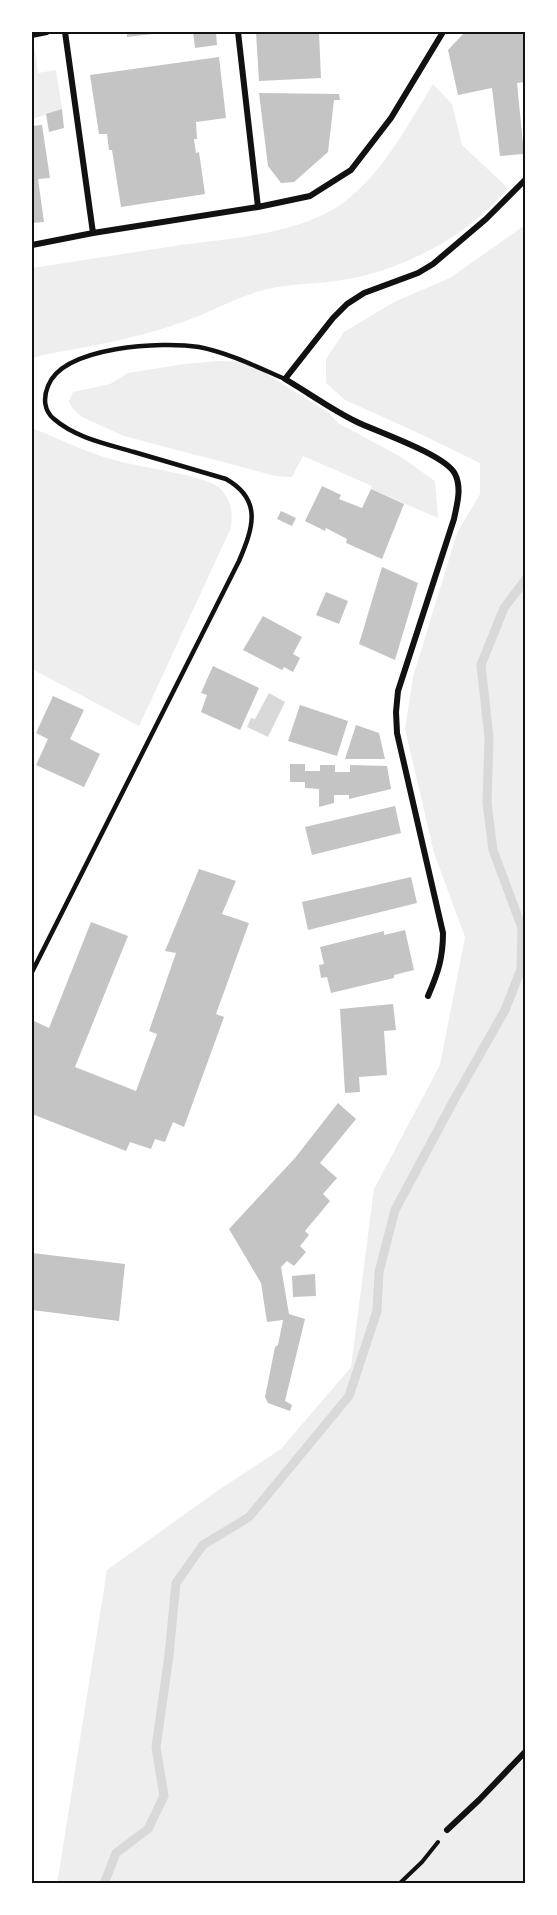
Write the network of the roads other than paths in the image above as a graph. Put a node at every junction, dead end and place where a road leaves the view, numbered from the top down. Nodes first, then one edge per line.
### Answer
1 (65, 32) edge
2 (238, 32) edge
3 (443, 32) edge
4 (525, 179) edge
5 (258, 207) junction
6 (93, 233) junction
7 (32, 244) edge
8 (285, 379) junction
9 (32, 972) edge
10 (428, 996) dead end
11 (525, 1751) edge
12 (447, 1830) road end

1 - 6 street
2 - 5 street
3 - 5 street
4 - 8 street
5 - 6 street
6 - 7 street
8 - 9 lane
8 - 10 street
11 - 12 street

